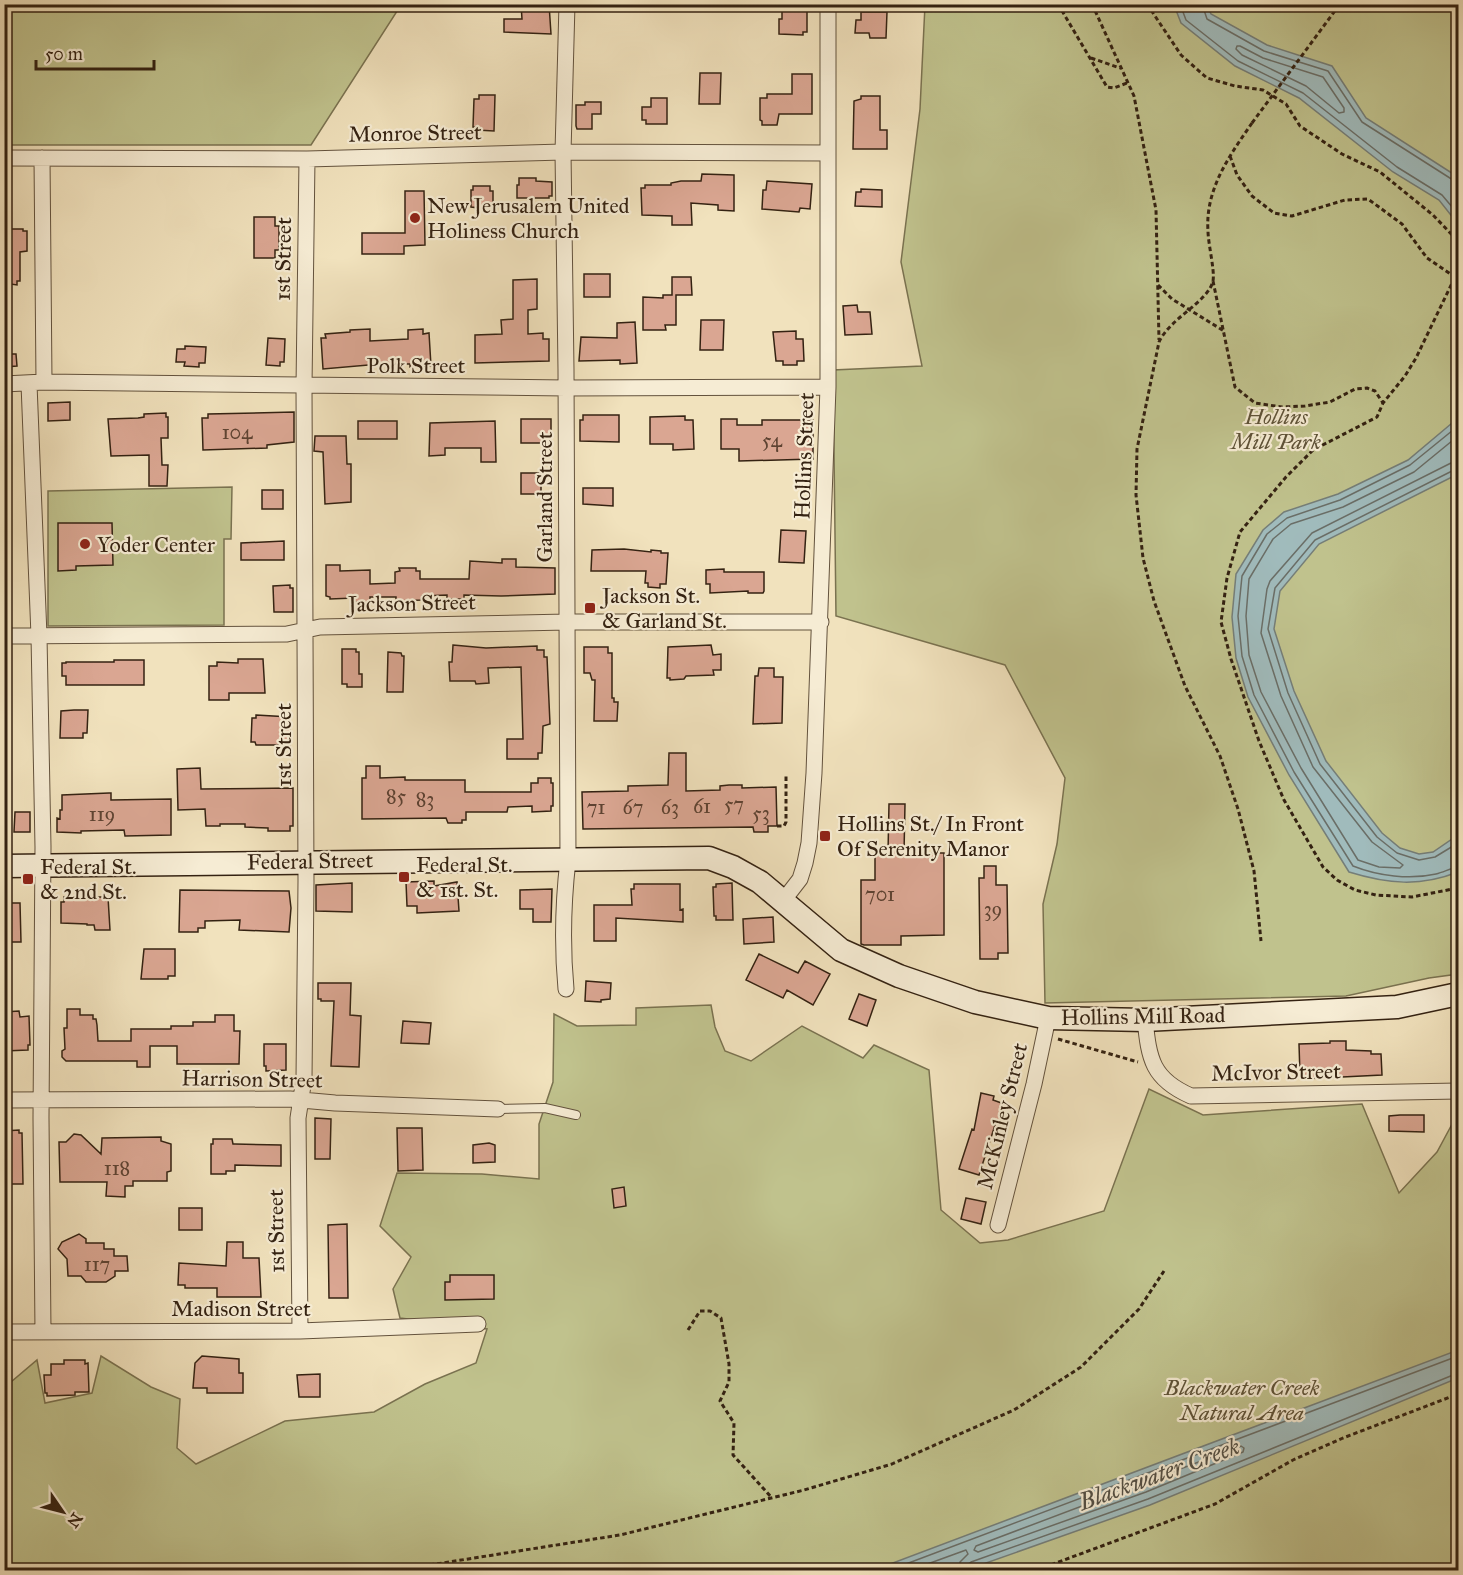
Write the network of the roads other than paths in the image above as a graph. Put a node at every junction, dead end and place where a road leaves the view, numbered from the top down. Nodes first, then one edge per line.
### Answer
1 (567, 4) edge
2 (828, 4) edge
3 (563, 152) junction
4 (828, 153) junction
5 (4, 158) edge
6 (42, 158) junction
7 (307, 159) junction
8 (37, 383) junction
9 (4, 384) edge
10 (304, 387) junction
11 (828, 387) junction
12 (566, 388) junction
13 (567, 622) junction
14 (821, 622) junction
15 (305, 630) junction
16 (4, 636) edge
17 (39, 636) junction
18 (568, 860) junction
19 (306, 861) junction
20 (4, 866) edge
21 (42, 866) junction
22 (783, 901) junction
23 (566, 989) dead end
24 (1458, 994) edge
25 (1145, 1020) junction
26 (1051, 1028) junction
27 (1458, 1091) edge
28 (4, 1100) edge
29 (42, 1100) junction
30 (302, 1100) junction
31 (498, 1108) joint
32 (576, 1115) dead end
33 (998, 1225) dead end
34 (478, 1324) dead end
35 (300, 1331) junction
36 (4, 1332) edge
37 (43, 1332) junction

1 - 3 street, Garland Street
2 - 4 street, Hollins Street
3 - 4 street, Monroe Street
3 - 7 street, Monroe Street
3 - 12 street, Garland Street
4 - 11 street, Hollins Street
5 - 6 street, Monroe Street
6 - 7 street, Monroe Street
6 - 8 street
7 - 10 street, 1st Street
8 - 9 street, Polk Street
8 - 10 street, Polk Street
8 - 17 street
10 - 12 street, Polk Street
10 - 15 street, 1st Street
11 - 12 street, Polk Street
11 - 14 street, Hollins Street
12 - 13 street, Garland Street
13 - 14 street, Jackson Street
13 - 15 street, Jackson Street
13 - 18 street, Garland Street
14 - 22 street, Hollins Street
15 - 17 street, Jackson Street
15 - 19 street, 1st Street
16 - 17 street, Jackson Street
17 - 21 street
18 - 19 street, Federal Street
18 - 22 street, Federal Street
18 - 23 street, Garland Street
19 - 21 street, Federal Street
19 - 30 street, 1st Street
20 - 21 street, Federal Street
21 - 29 street
22 - 26 street, Hollins Mill Road
24 - 25 street, Hollins Mill Road
25 - 26 street, Hollins Mill Road
25 - 27 street, McIvor Street
26 - 33 street, McKinley Street
28 - 29 street, Harrison Street
29 - 30 street, Harrison Street
29 - 37 street
30 - 31 street, Harrison Street
30 - 35 street, 1st Street
31 - 32 lane
34 - 35 street, Madison Street
35 - 37 street, Madison Street
36 - 37 street, Madison Street

